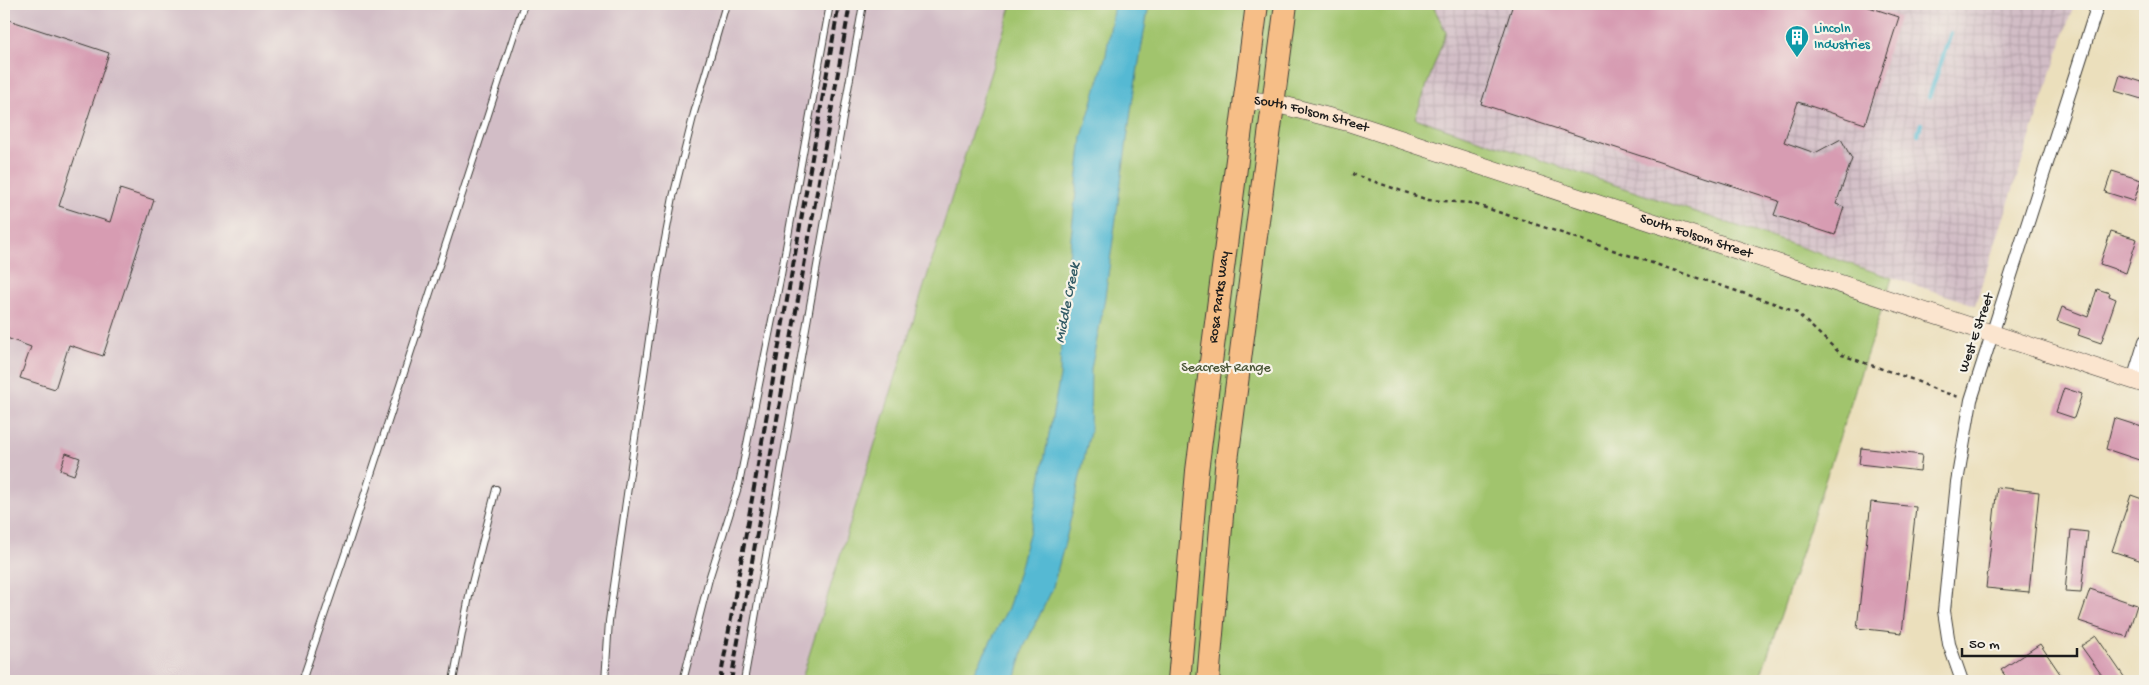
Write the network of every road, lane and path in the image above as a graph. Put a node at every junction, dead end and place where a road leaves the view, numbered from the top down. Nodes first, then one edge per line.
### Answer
1 (524, 4) edge
2 (726, 4) edge
3 (830, 4) edge
4 (863, 4) edge
5 (1257, 4) edge
6 (1286, 4) edge
7 (2098, 4) edge
8 (1244, 100) junction
9 (1274, 103) junction
10 (1352, 174) dead end
11 (1992, 334) junction
12 (2145, 341) edge
13 (2139, 382) edge
14 (1970, 400) junction
15 (496, 490) dead end
16 (302, 681) edge
17 (453, 681) edge
18 (605, 681) edge
19 (683, 681) edge
20 (744, 681) edge
21 (1179, 681) edge
22 (1208, 681) edge
23 (1962, 681) edge

1 - 16 lane
2 - 18 lane
3 - 19 lane
4 - 20 lane
5 - 8 highway, Rosa Parks Way
6 - 9 highway, Rosa Parks Way
7 - 11 street, West E Street
8 - 9 street, South Folsom Street
8 - 21 highway, Rosa Parks Way
9 - 11 street, South Folsom Street
9 - 22 highway, Rosa Parks Way
10 - 14 path
11 - 13 street, South Folsom Street
11 - 14 street, West E Street
12 - 13 street
14 - 23 street, West E Street
15 - 17 lane

